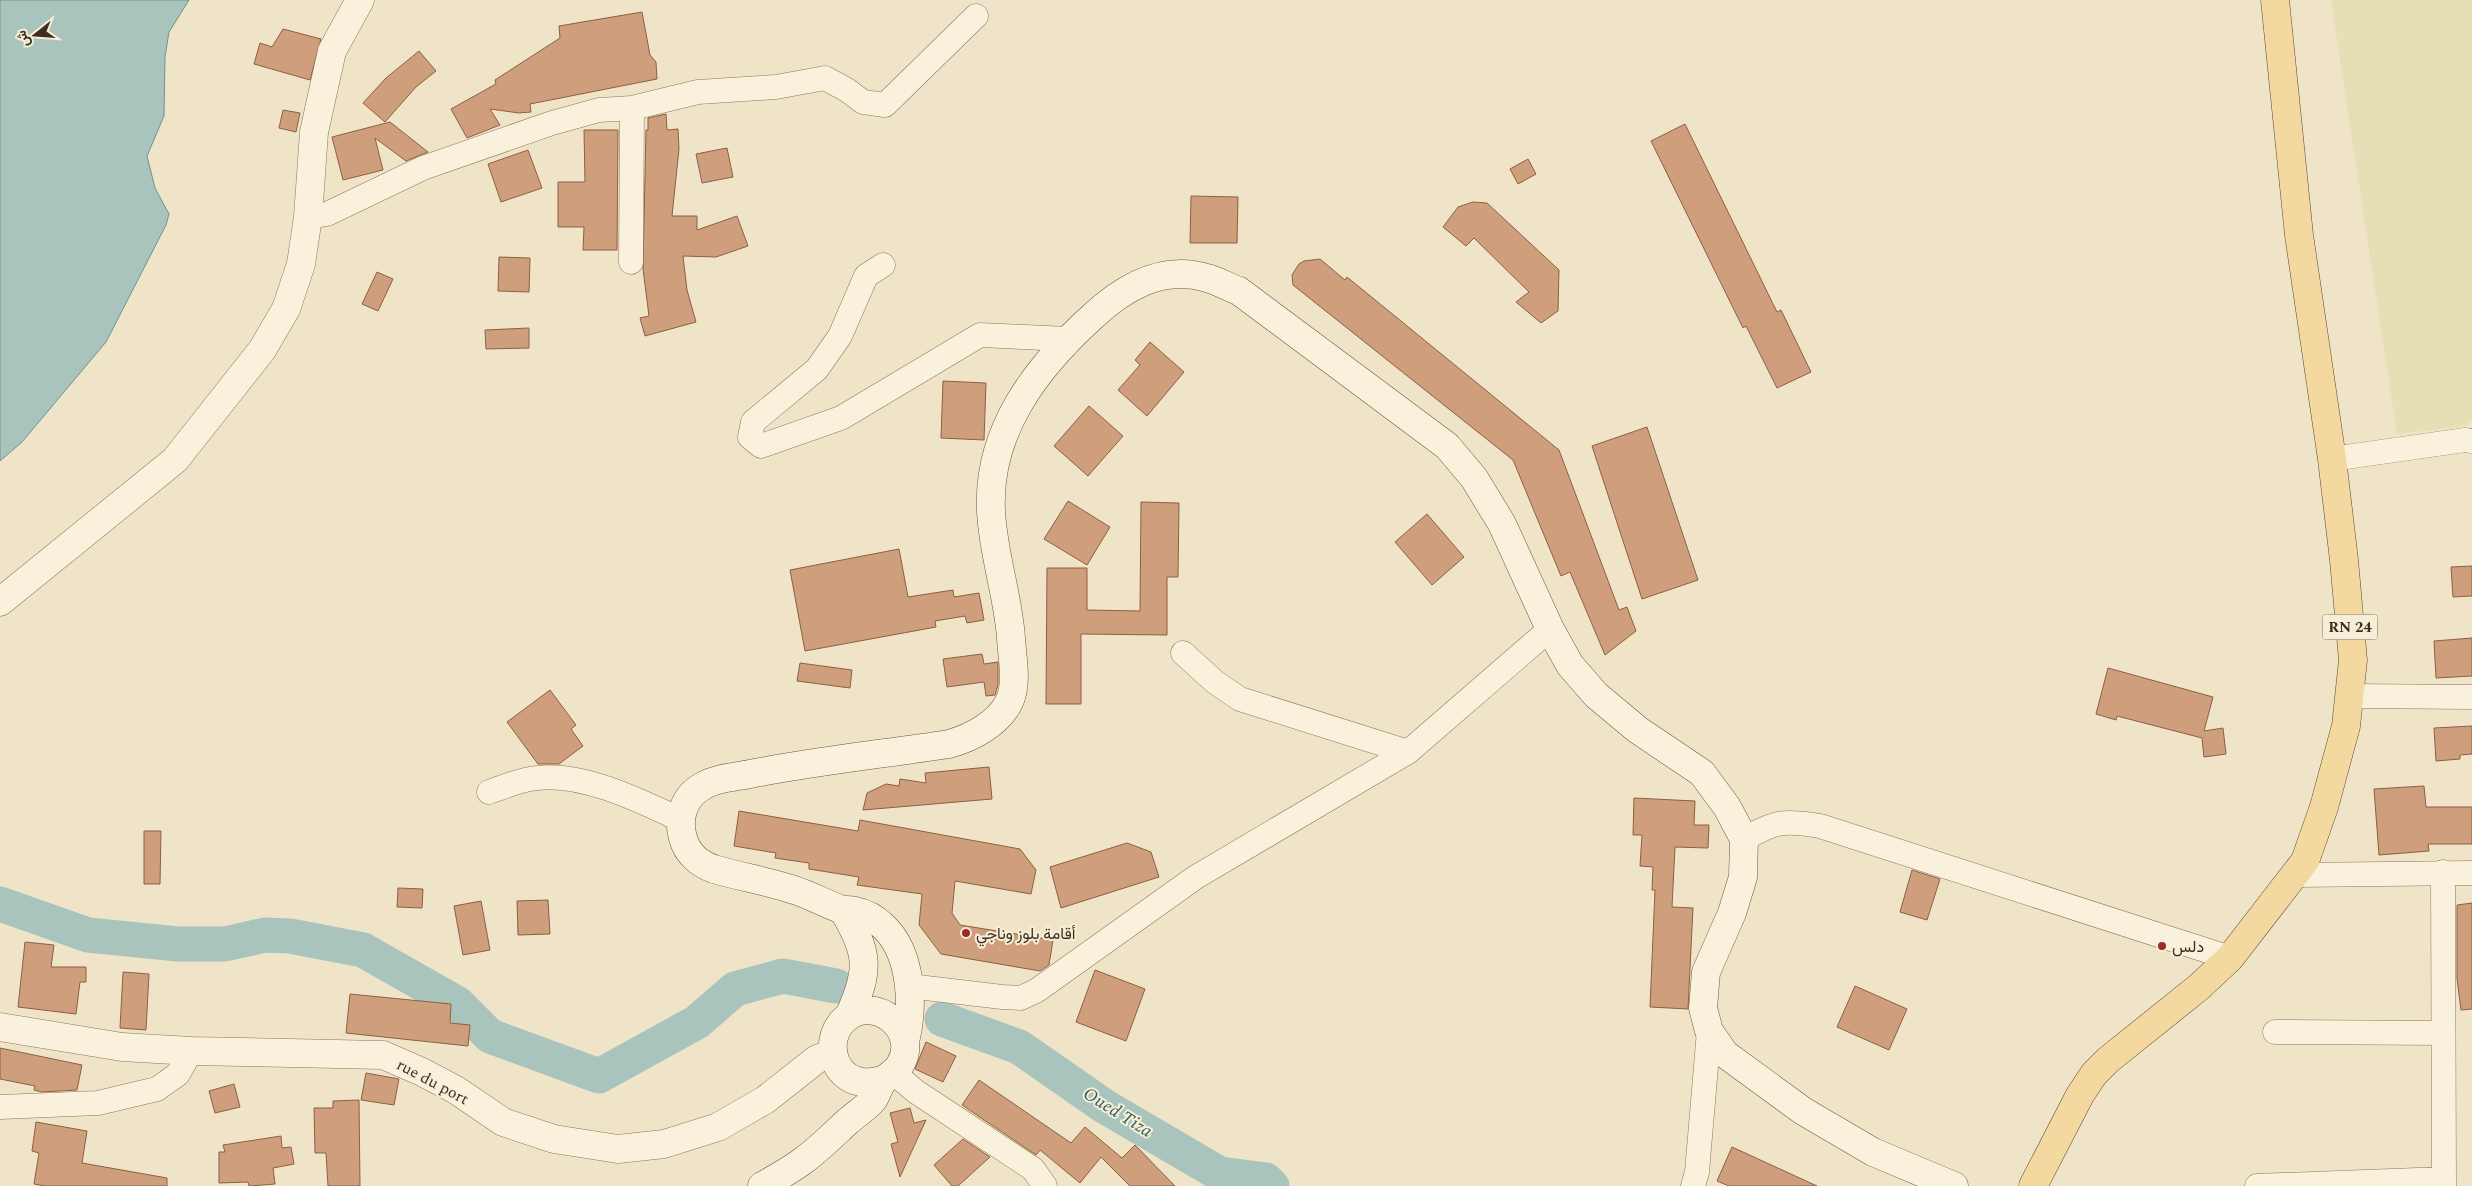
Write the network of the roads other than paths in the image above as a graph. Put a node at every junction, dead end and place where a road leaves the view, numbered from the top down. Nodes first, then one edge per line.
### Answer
1 (360, 0) edge
2 (2275, 0) edge
3 (976, 16) dead end
4 (632, 108) junction
5 (308, 217) junction
6 (631, 262) dead end
7 (883, 265) dead end
8 (1068, 339) junction
9 (2472, 441) edge
10 (2332, 459) junction
11 (0, 602) edge
12 (1550, 629) junction
13 (1183, 653) dead end
14 (2351, 696) junction
15 (2472, 697) edge
16 (1408, 752) junction
17 (489, 792) dead end
18 (681, 820) junction
19 (1744, 839) junction
20 (2443, 872) junction
21 (2472, 873) edge
22 (2295, 875) junction
23 (843, 910) junction
24 (2230, 958) junction
25 (908, 986) junction
26 (848, 1016) junction
27 (0, 1027) edge
28 (1709, 1031) junction
29 (2274, 1032) dead end
30 (2443, 1033) junction
31 (905, 1042) junction
32 (191, 1051) junction
33 (838, 1063) junction
34 (888, 1077) junction
35 (0, 1107) edge
36 (847, 1122) junction
37 (2052, 1152) junction
38 (2444, 1182) edge
39 (762, 1186) edge
40 (1045, 1186) edge
41 (1693, 1186) edge
42 (1954, 1186) edge
43 (2033, 1186) edge
44 (2047, 1186) edge
45 (2257, 1186) edge

1 - 5 main road
2 - 10 main road, RN 24
3 - 4 street
4 - 5 street
4 - 6 street
5 - 11 main road
7 - 8 street
8 - 12 main road
8 - 18 main road
9 - 10 street
10 - 14 main road, RN 24
12 - 16 street
12 - 19 main road
13 - 16 street
14 - 15 street
14 - 22 main road, RN 24
16 - 25 street
17 - 18 street
18 - 23 main road
19 - 24 street
19 - 28 main road
20 - 21 street
20 - 22 street
20 - 30 street
22 - 24 main road, RN 24
23 - 25 main road
23 - 26 main road
24 - 37 main road, RN 24
25 - 31 main road
26 - 31 main road
26 - 33 main road
27 - 32 main road, rue du port
28 - 41 street
28 - 42 main road
29 - 30 street
30 - 38 street
31 - 34 main road
32 - 33 main road, rue du port
32 - 35 street
33 - 34 main road
33 - 36 main road
34 - 36 main road
34 - 40 street
36 - 39 main road
37 - 43 main road, RN 24
37 - 44 main road, RN 24
38 - 45 street

